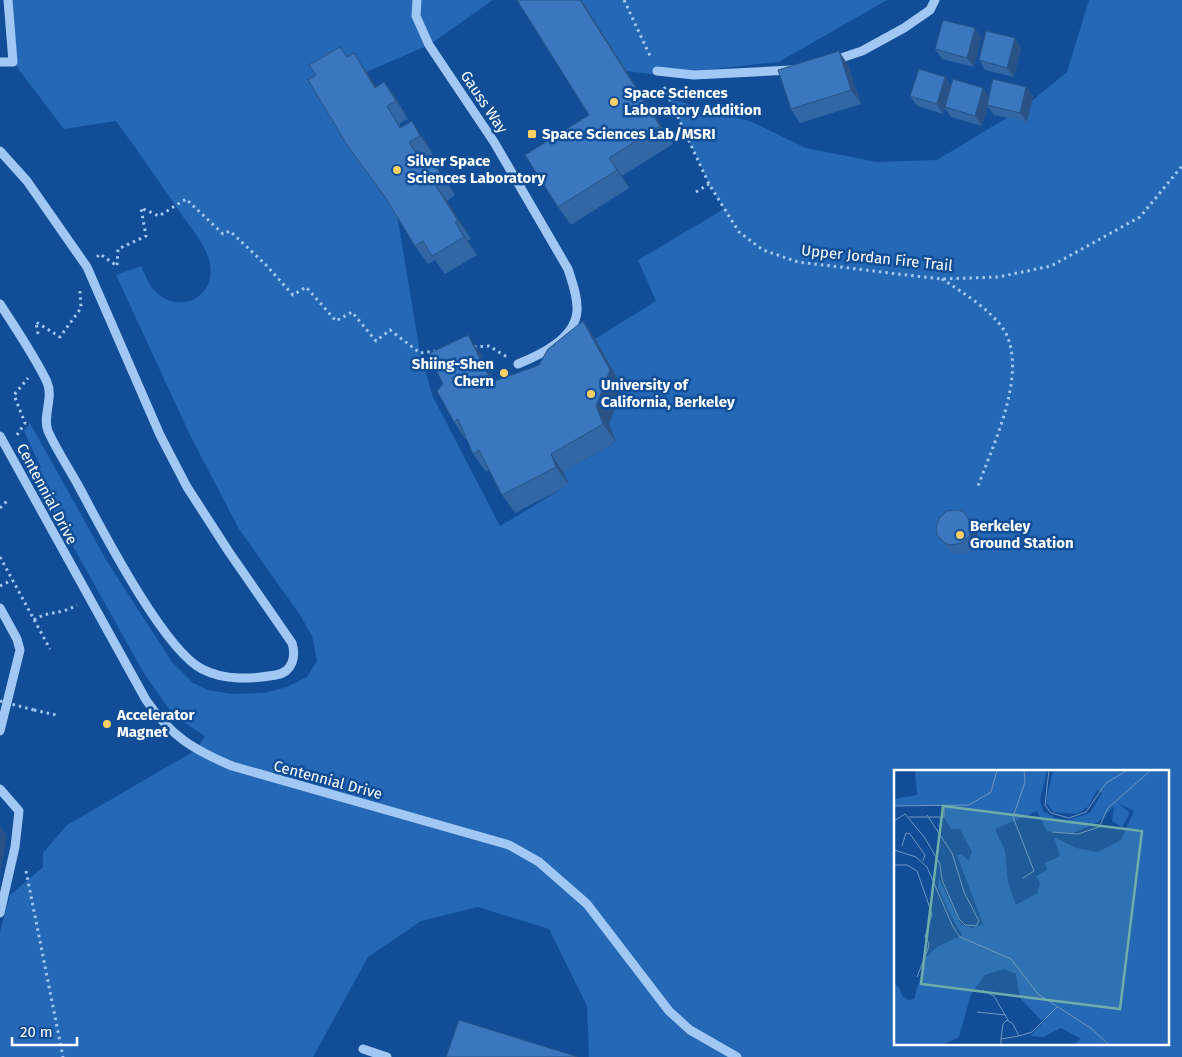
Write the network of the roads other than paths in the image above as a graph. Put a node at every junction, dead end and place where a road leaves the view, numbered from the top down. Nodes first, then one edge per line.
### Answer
1 (8, 0) edge
2 (417, 0) edge
3 (935, 0) edge
4 (0, 62) edge
5 (826, 63) edge
6 (799, 70) edge
7 (656, 71) road end
8 (0, 151) edge
9 (0, 304) edge
10 (518, 364) road end
11 (0, 436) edge
12 (0, 608) edge
13 (0, 731) edge
14 (0, 788) edge
15 (0, 913) edge
16 (363, 1048) dead end
17 (387, 1057) edge
18 (737, 1057) edge

1 - 4 street
2 - 10 street, Gauss Way
3 - 5 street
6 - 7 street
8 - 9 street
11 - 18 street, Centennial Drive
12 - 13 street
14 - 15 street
16 - 17 street

